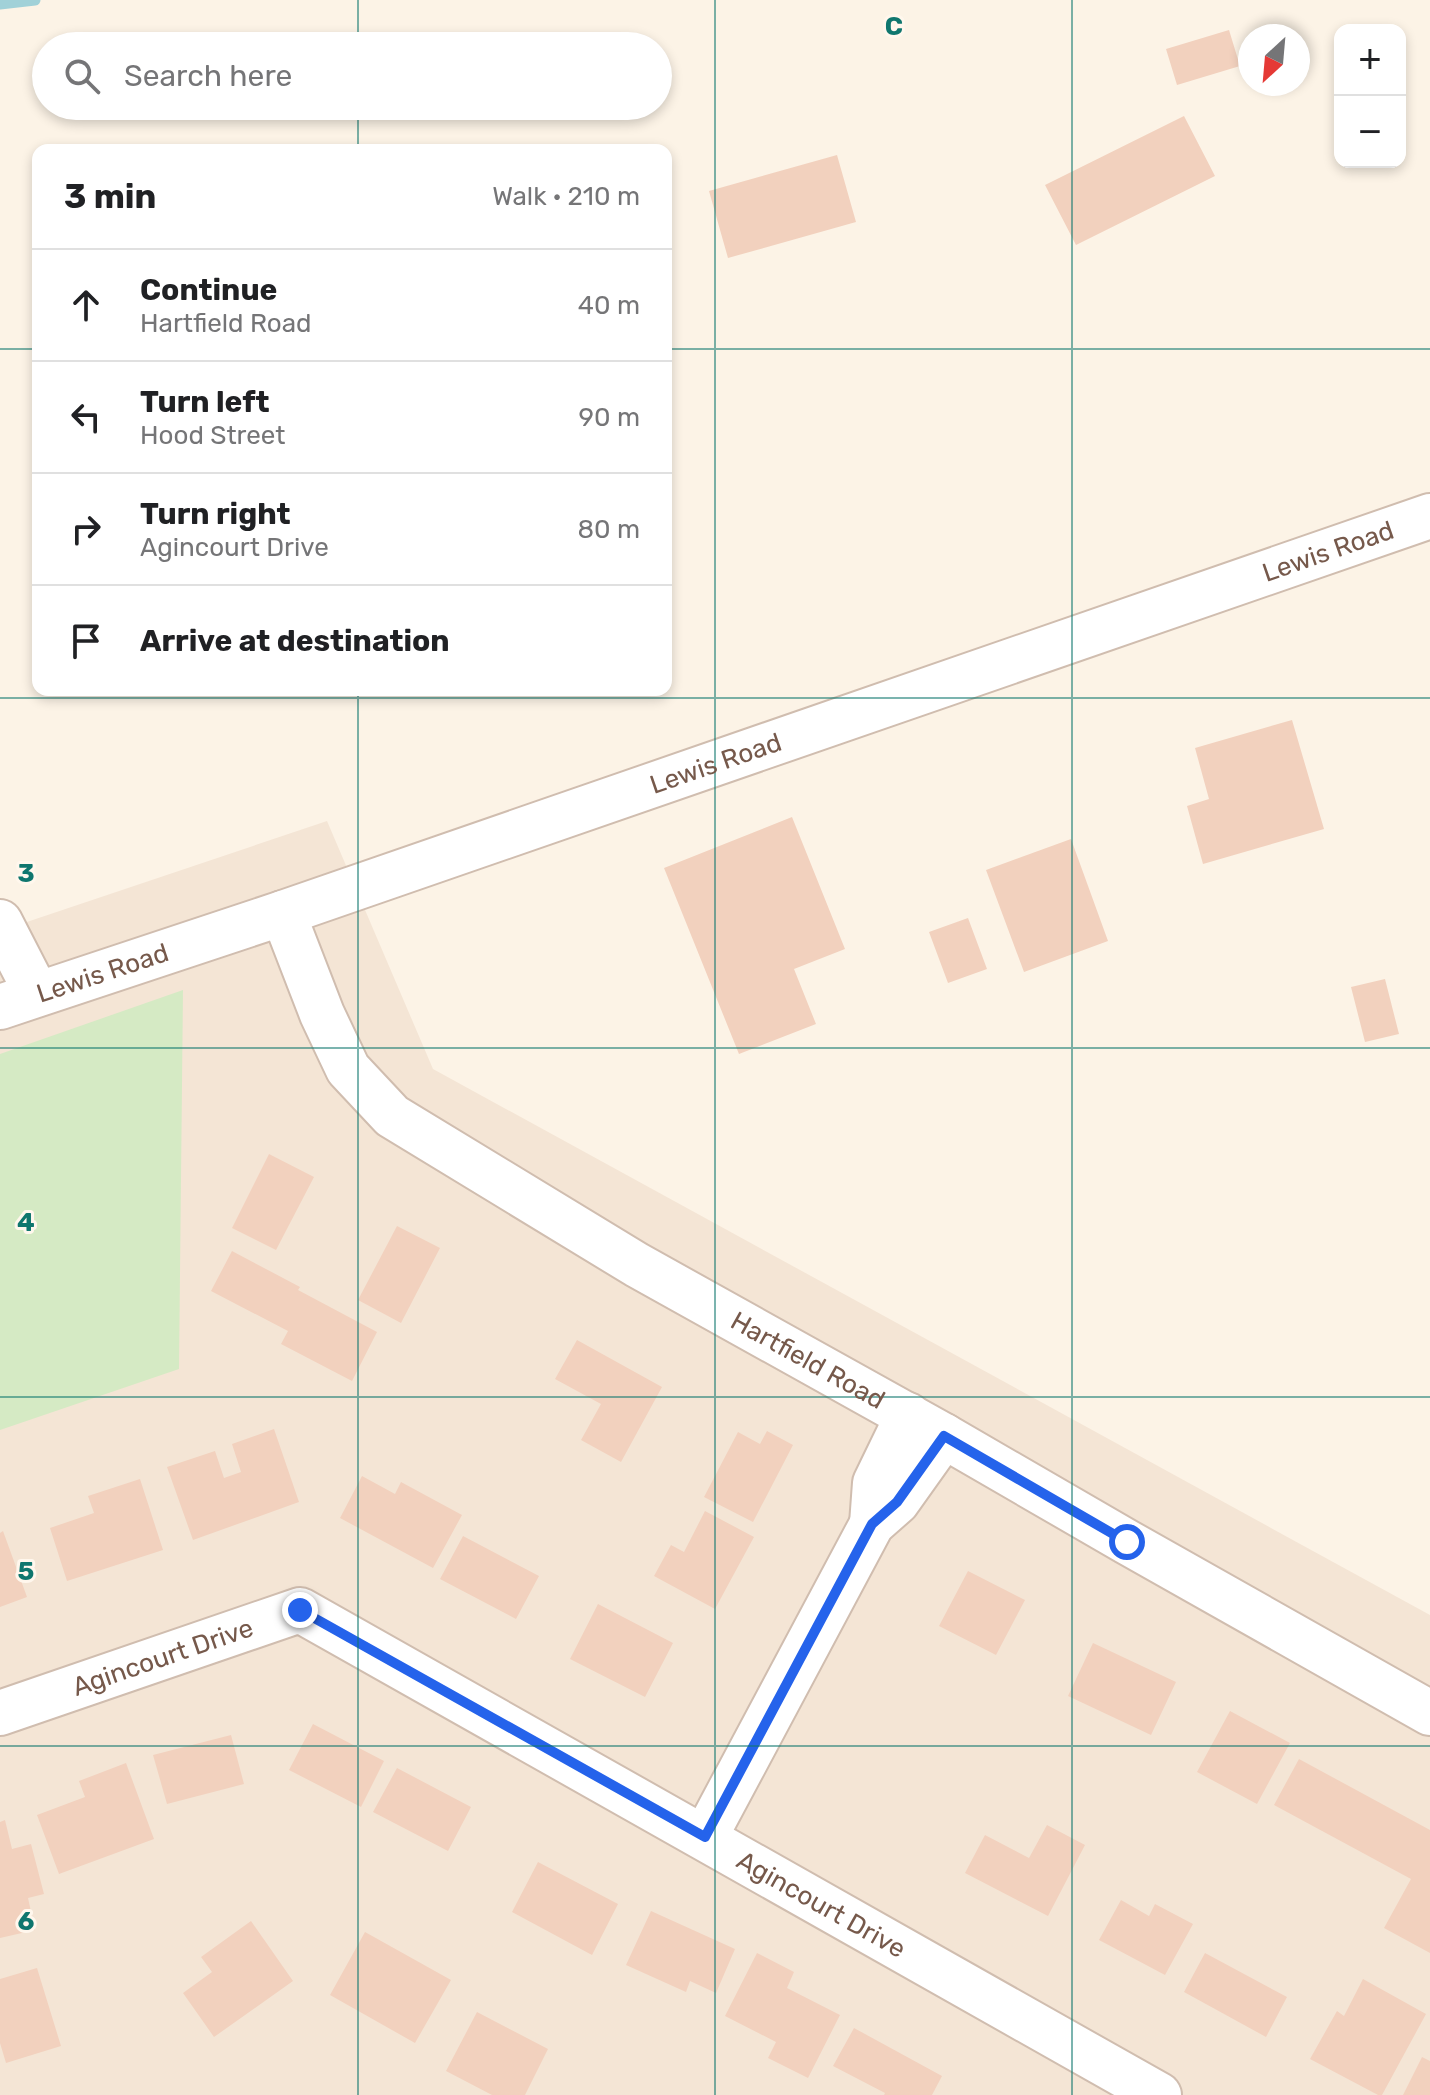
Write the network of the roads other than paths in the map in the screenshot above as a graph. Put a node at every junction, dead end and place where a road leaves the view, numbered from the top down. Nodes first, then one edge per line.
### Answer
1 (1430, 516) edge
2 (283, 913) junction
3 (0, 922) edge
4 (18, 1001) edge
5 (926, 1425) junction
6 (0, 1713) edge
7 (1430, 1713) edge
8 (705, 1837) junction
9 (1159, 2095) edge

1 - 2 street, Lewis Road
2 - 4 street, Lewis Road
2 - 5 street, Hartfield Road
3 - 4 street
5 - 7 street, Hartfield Road
5 - 8 street
6 - 8 street, Agincourt Drive
8 - 9 street, Agincourt Drive

